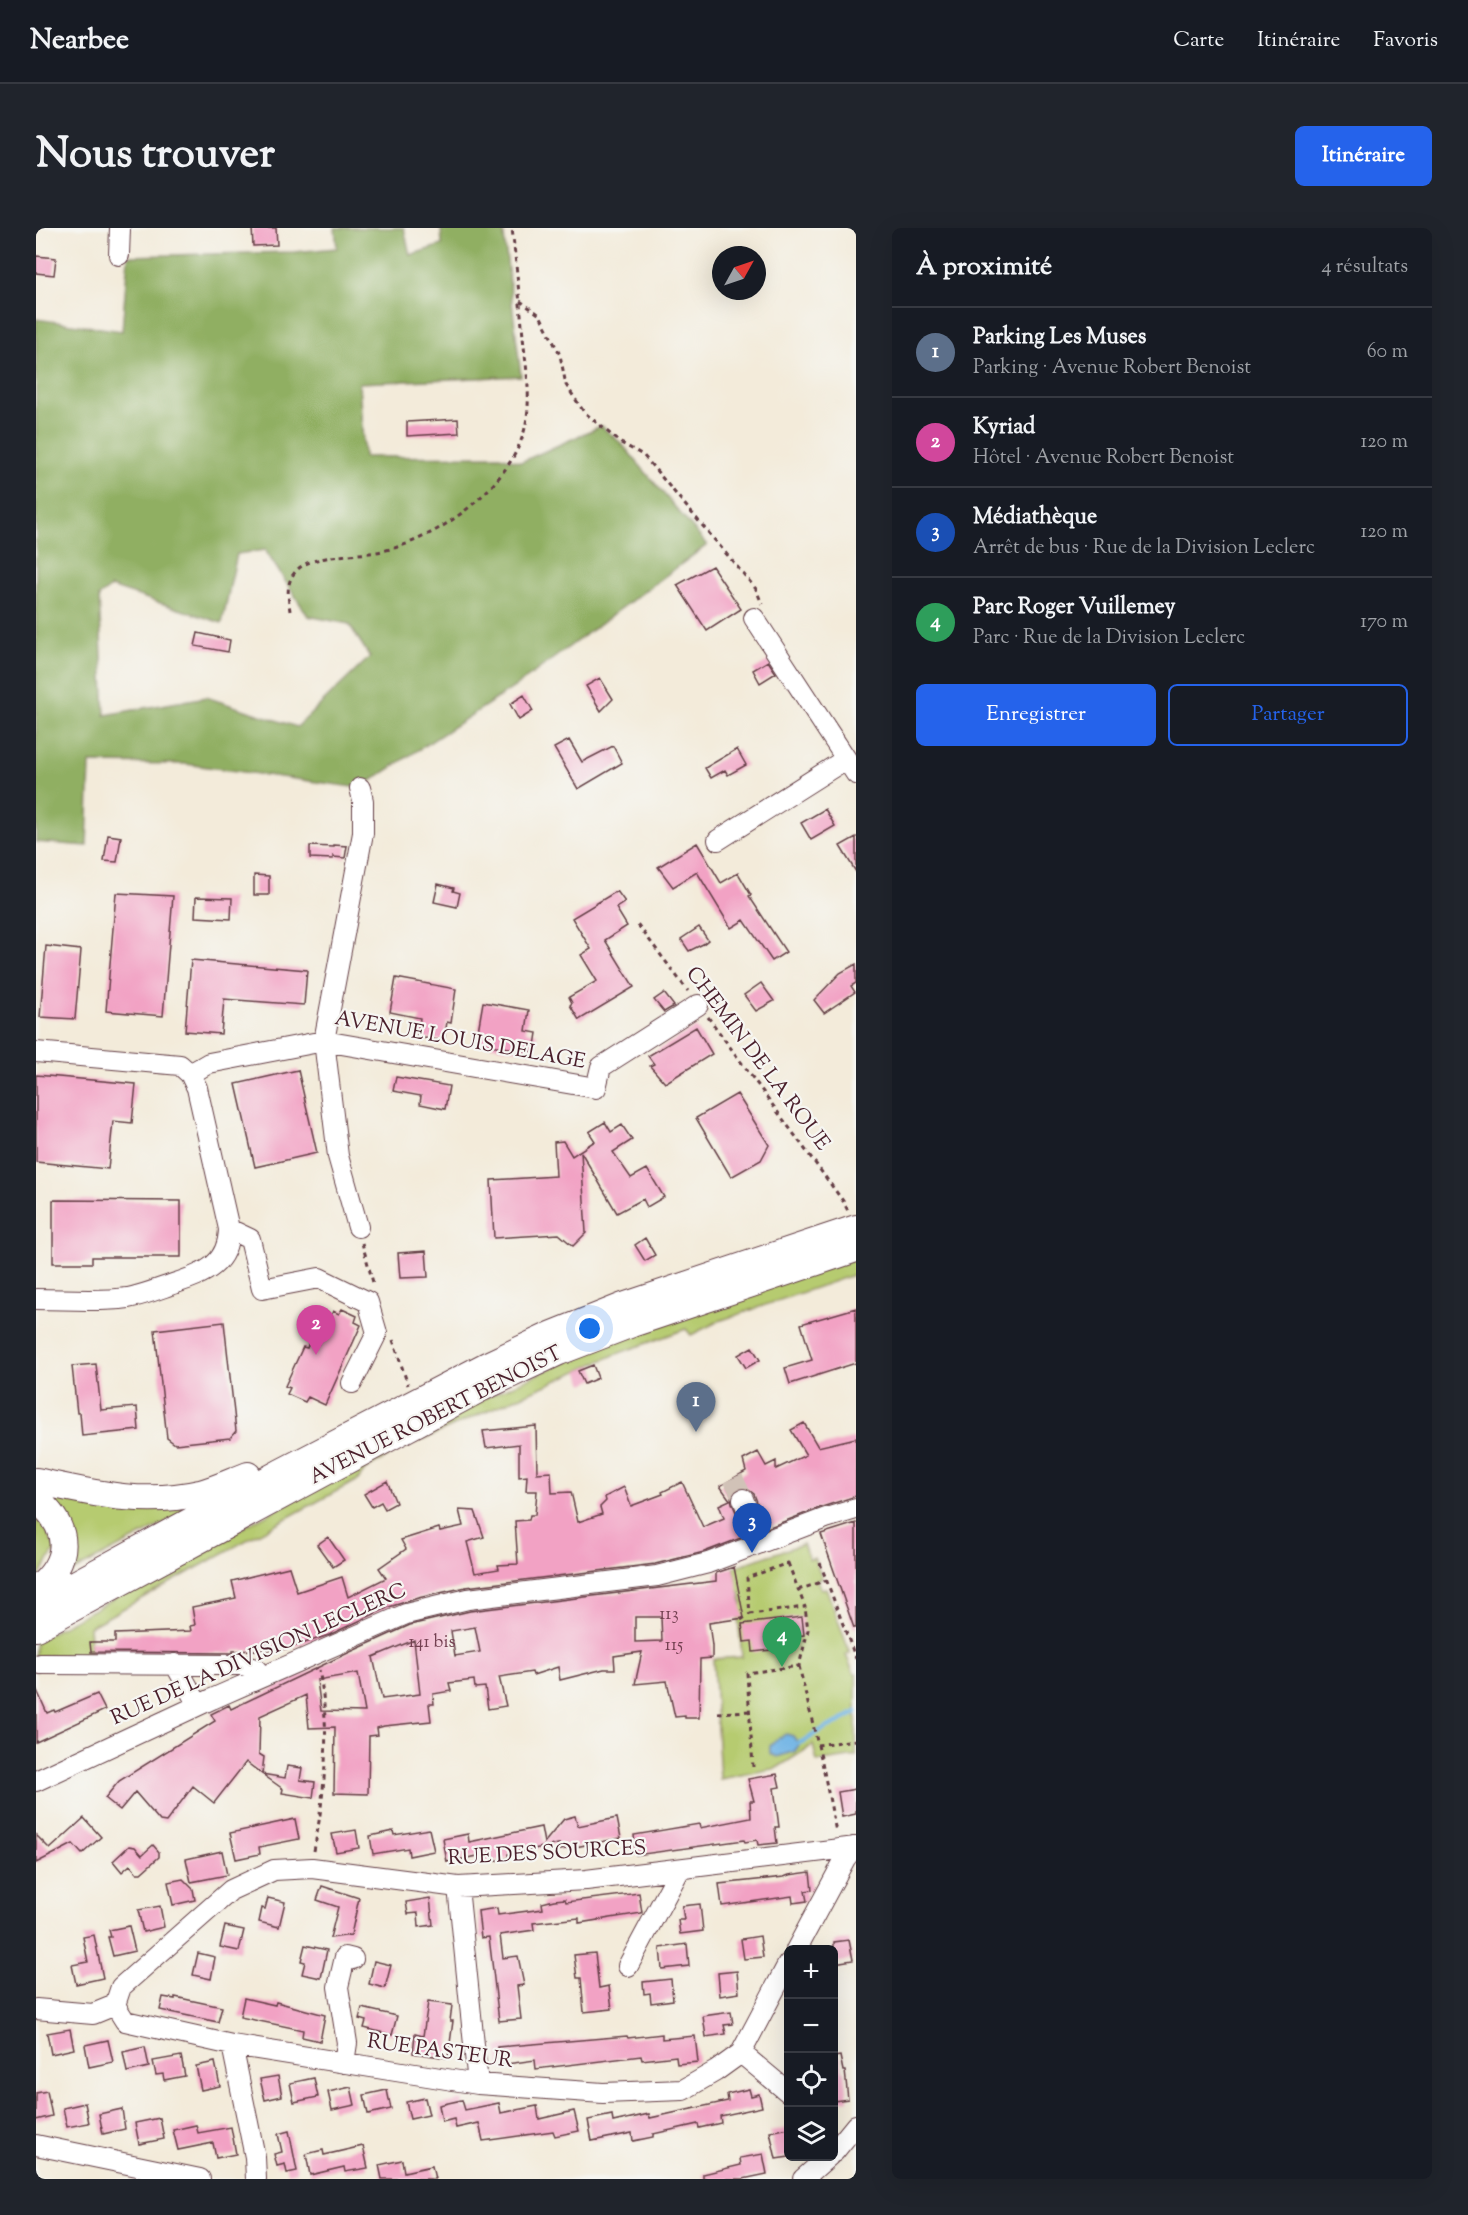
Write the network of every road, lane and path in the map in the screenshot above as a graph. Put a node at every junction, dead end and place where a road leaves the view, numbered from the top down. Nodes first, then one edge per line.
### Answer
1 (120, 228) edge
2 (512, 228) edge
3 (119, 255) dead end
4 (520, 301) junction
5 (290, 611) dead end
6 (756, 621) joint
7 (851, 767) edge
8 (360, 788) dead end
9 (718, 840) dead end
10 (638, 925) dead end
11 (698, 1005) junction
12 (324, 1041) junction
13 (36, 1052) edge
14 (190, 1074) junction
15 (856, 1209) edge
16 (852, 1220) edge
17 (358, 1227) joint
18 (229, 1229) junction
19 (856, 1249) edge
20 (375, 1288) dead end
21 (36, 1299) edge
22 (389, 1331) dead end
23 (418, 1380) dead end
24 (352, 1383) dead end
25 (281, 1472) junction
26 (36, 1481) edge
27 (36, 1499) edge
28 (743, 1499) tunnel mouth
29 (856, 1509) edge
30 (751, 1519) dead end
31 (820, 1563) dead end
32 (827, 1581) junction
33 (36, 1590) edge
34 (798, 1590) junction
35 (36, 1605) edge
36 (805, 1607) junction
37 (750, 1614) junction
38 (741, 1620) dead end
39 (36, 1628) edge
40 (316, 1654) junction
41 (856, 1659) edge
42 (40, 1664) dead end
43 (175, 1664) junction
44 (799, 1666) junction
45 (261, 1677) junction
46 (198, 1705) junction
47 (749, 1711) junction
48 (718, 1713) dead end
49 (856, 1740) edge
50 (817, 1745) junction
51 (753, 1767) dead end
52 (36, 1781) edge
53 (850, 1848) edge
54 (312, 1868) junction
55 (680, 1869) junction
56 (458, 1887) junction
57 (799, 1945) edge
58 (353, 1959) dead end
59 (628, 1966) dead end
60 (784, 1973) edge
61 (115, 2005) junction
62 (36, 2009) edge
63 (232, 2045) junction
64 (741, 2053) junction
65 (344, 2063) junction
66 (478, 2084) junction
67 (784, 2088) edge
68 (36, 2145) edge
69 (824, 2161) edge
70 (180, 2177) edge
71 (200, 2179) edge
72 (256, 2179) edge
73 (803, 2179) edge

1 - 3 street
2 - 4 path
4 - 5 path
4 - 6 path
6 - 7 street
7 - 9 street
8 - 12 street
10 - 11 path, CHEMIN DE LA ROUE
11 - 12 street, AVENUE LOUIS DELAGE
11 - 16 path, CHEMIN DE LA ROUE
12 - 14 street, AVENUE LOUIS DELAGE
12 - 17 street
13 - 14 street
14 - 18 street
15 - 16 path
16 - 25 main road, AVENUE ROBERT BENOIST
17 - 20 path
18 - 21 street
18 - 24 street
19 - 39 main road, AVENUE ROBERT BENOIST
22 - 23 path
25 - 26 main road
25 - 35 main road, AVENUE ROBERT BENOIST
27 - 33 main road
28 - 30 street
29 - 40 street, RUE DE LA DIVISION LECLERC
31 - 32 path
32 - 34 path
32 - 41 path
34 - 36 path
34 - 37 path
36 - 37 path
36 - 44 path
37 - 38 path
40 - 45 street, RUE DE LA DIVISION LECLERC
40 - 54 path
42 - 43 street
43 - 45 street
43 - 46 street
44 - 47 path
44 - 50 path
45 - 46 street, RUE DE LA DIVISION LECLERC
46 - 52 street, RUE DE LA DIVISION LECLERC
47 - 48 path
47 - 51 path
49 - 50 path
50 - 53 path
53 - 55 street, RUE DES SOURCES
53 - 57 street
54 - 56 street, RUE DES SOURCES
54 - 61 street, RUE DES SOURCES
55 - 56 street, RUE DES SOURCES
55 - 59 street
56 - 66 street
58 - 65 street
60 - 64 street, RUE PASTEUR
61 - 62 street
61 - 63 street, RUE PASTEUR
63 - 65 street, RUE PASTEUR
63 - 72 street
64 - 66 street, RUE PASTEUR
64 - 67 street
65 - 66 street, RUE PASTEUR
68 - 70 street
69 - 73 street
70 - 71 street

